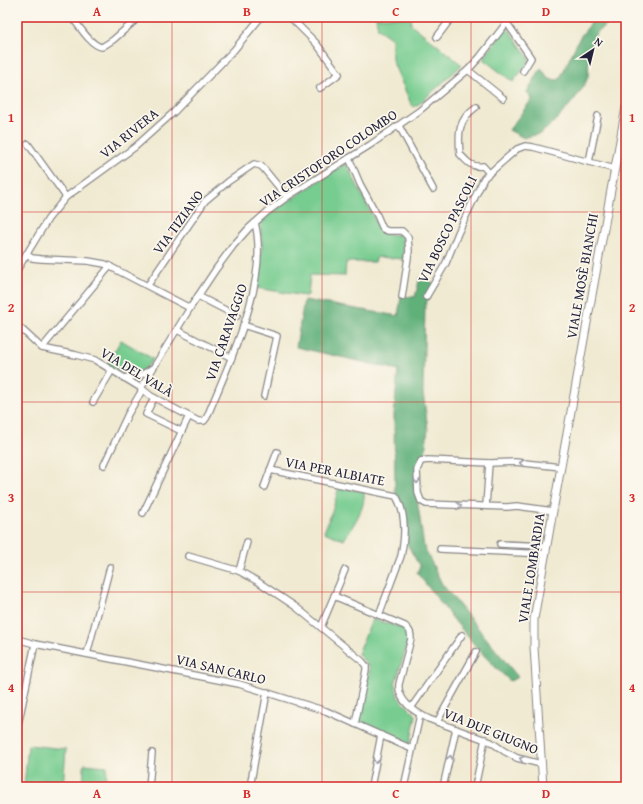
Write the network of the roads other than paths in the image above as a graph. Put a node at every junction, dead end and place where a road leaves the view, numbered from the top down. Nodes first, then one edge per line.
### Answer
1 (72, 17) edge
2 (139, 17) edge
3 (261, 17) edge
4 (290, 17) edge
5 (452, 17) edge
6 (508, 19) edge
7 (437, 37) dead end
8 (468, 70) junction
9 (523, 71) dead end
10 (320, 88) dead end
11 (503, 98) dead end
12 (476, 107) dead end
13 (626, 107) edge
14 (598, 116) dead end
15 (399, 126) junction
16 (28, 144) dead end
17 (349, 158) junction
18 (589, 162) junction
19 (615, 168) junction
20 (490, 173) junction
21 (433, 189) dead end
22 (66, 197) junction
23 (287, 197) junction
24 (255, 223) junction
25 (26, 254) junction
26 (110, 266) junction
27 (17, 270) edge
28 (148, 285) junction
29 (198, 296) junction
30 (402, 297) dead end
31 (426, 297) dead end
32 (190, 308) junction
33 (237, 316) dead end
34 (17, 325) edge
35 (243, 325) junction
36 (177, 330) junction
37 (42, 348) junction
38 (232, 358) junction
39 (153, 368) junction
40 (112, 370) junction
41 (124, 378) junction
42 (141, 388) junction
43 (264, 396) dead end
44 (154, 398) junction
45 (92, 402) dead end
46 (189, 416) junction
47 (204, 421) joint
48 (182, 431) junction
49 (564, 450) joint
50 (277, 452) dead end
51 (489, 463) junction
52 (104, 465) dead end
53 (561, 467) junction
54 (270, 470) junction
55 (264, 487) dead end
56 (486, 506) junction
57 (553, 511) junction
58 (143, 513) dead end
59 (247, 542) dead end
60 (500, 544) dead end
61 (547, 546) junction
62 (440, 549) dead end
63 (546, 554) junction
64 (188, 556) dead end
65 (110, 567) dead end
66 (345, 570) dead end
67 (239, 571) junction
68 (334, 596) junction
69 (379, 615) junction
70 (321, 627) junction
71 (462, 635) dead end
72 (17, 639) edge
73 (34, 644) junction
74 (476, 652) dead end
75 (88, 654) junction
76 (267, 692) junction
77 (411, 708) junction
78 (420, 715) junction
79 (436, 722) junction
80 (355, 724) junction
81 (456, 729) junction
82 (17, 730) edge
83 (381, 735) junction
84 (485, 739) junction
85 (412, 748) junction
86 (152, 753) dead end
87 (541, 764) junction
88 (149, 787) edge
89 (250, 787) edge
90 (371, 787) edge
91 (404, 787) edge
92 (443, 787) edge
93 (475, 787) edge
94 (543, 787) edge

1 - 2 street
3 - 22 street, VIA RIVERA
4 - 10 street
5 - 7 street
6 - 8 street, VIA CRISTOFORO COLOMBO
6 - 9 street
8 - 11 street
8 - 15 street, VIA CRISTOFORO COLOMBO
12 - 20 street, VIA BOSCO PASCOLI
13 - 19 main road, VIALE MOSÈ BIANCHI
14 - 18 street
15 - 17 street, VIA CRISTOFORO COLOMBO
15 - 21 street
16 - 22 street
17 - 23 street, VIA CRISTOFORO COLOMBO
17 - 30 street
18 - 19 street, VIA BOSCO PASCOLI
18 - 20 street, VIA BOSCO PASCOLI
19 - 49 main road, VIALE MOSÈ BIANCHI
20 - 31 street, VIA BOSCO PASCOLI
22 - 25 street, VIA RIVERA
23 - 24 street, VIA CRISTOFORO COLOMBO
23 - 28 street, VIA TIZIANO
24 - 29 street, VIA CRISTOFORO COLOMBO
24 - 35 street, VIA CARAVAGGIO
25 - 26 street
25 - 27 street, VIA RIVERA
26 - 28 street
26 - 37 street
28 - 32 street
29 - 32 street, VIA CRISTOFORO COLOMBO
29 - 33 street
32 - 36 street, VIA CRISTOFORO COLOMBO
34 - 37 street, VIA DEL VALÀ
35 - 38 street, VIA CARAVAGGIO
35 - 43 street
36 - 38 street
36 - 39 street, VIA CRISTOFORO COLOMBO
37 - 40 street, VIA DEL VALÀ
38 - 47 street, VIA CARAVAGGIO
39 - 41 street
39 - 42 street, VIA CRISTOFORO COLOMBO
40 - 41 street, VIA DEL VALÀ
40 - 45 street
41 - 42 street, VIA DEL VALÀ
42 - 44 street, VIA DEL VALÀ
42 - 52 street
44 - 46 street, VIA DEL VALÀ
44 - 48 street
46 - 47 street, VIA DEL VALÀ
46 - 48 street
48 - 58 street
49 - 53 main road, VIALE LOMBARDIA
50 - 54 street
53 -> 51 street
51 - 56 street
51 -> 56 street
53 - 57 main road, VIALE LOMBARDIA
54 - 55 street
54 - 69 street, VIA PER ALBIATE
56 - 57 street
57 - 61 main road, VIALE LOMBARDIA
59 - 67 street
60 - 61 street
61 - 63 main road, VIALE LOMBARDIA
62 - 63 street
63 - 87 main road, VIALE LOMBARDIA
64 - 67 street
65 - 75 street
66 - 68 street
67 - 70 street
68 - 69 street
68 - 70 street
69 - 77 street, VIA DUE GIUGNO
70 - 80 street
71 - 77 street
72 - 73 street, VIA SAN CARLO
73 - 75 street, VIA SAN CARLO
73 - 82 street
74 - 79 street
75 - 76 street, VIA SAN CARLO
76 - 80 street, VIA SAN CARLO
76 - 89 street
77 - 78 street, VIA DUE GIUGNO
78 - 79 street, VIA DUE GIUGNO
78 - 85 street
79 - 81 street, VIA DUE GIUGNO
80 - 83 street, VIA SAN CARLO
81 - 84 street, VIA DUE GIUGNO
92 -> 81 street
83 - 85 street, VIA SAN CARLO
83 -> 90 street
87 -> 84 street, VIA DUE GIUGNO
84 - 93 street
85 - 91 street
86 - 88 street
87 - 94 main road, VIALE LOMBARDIA

